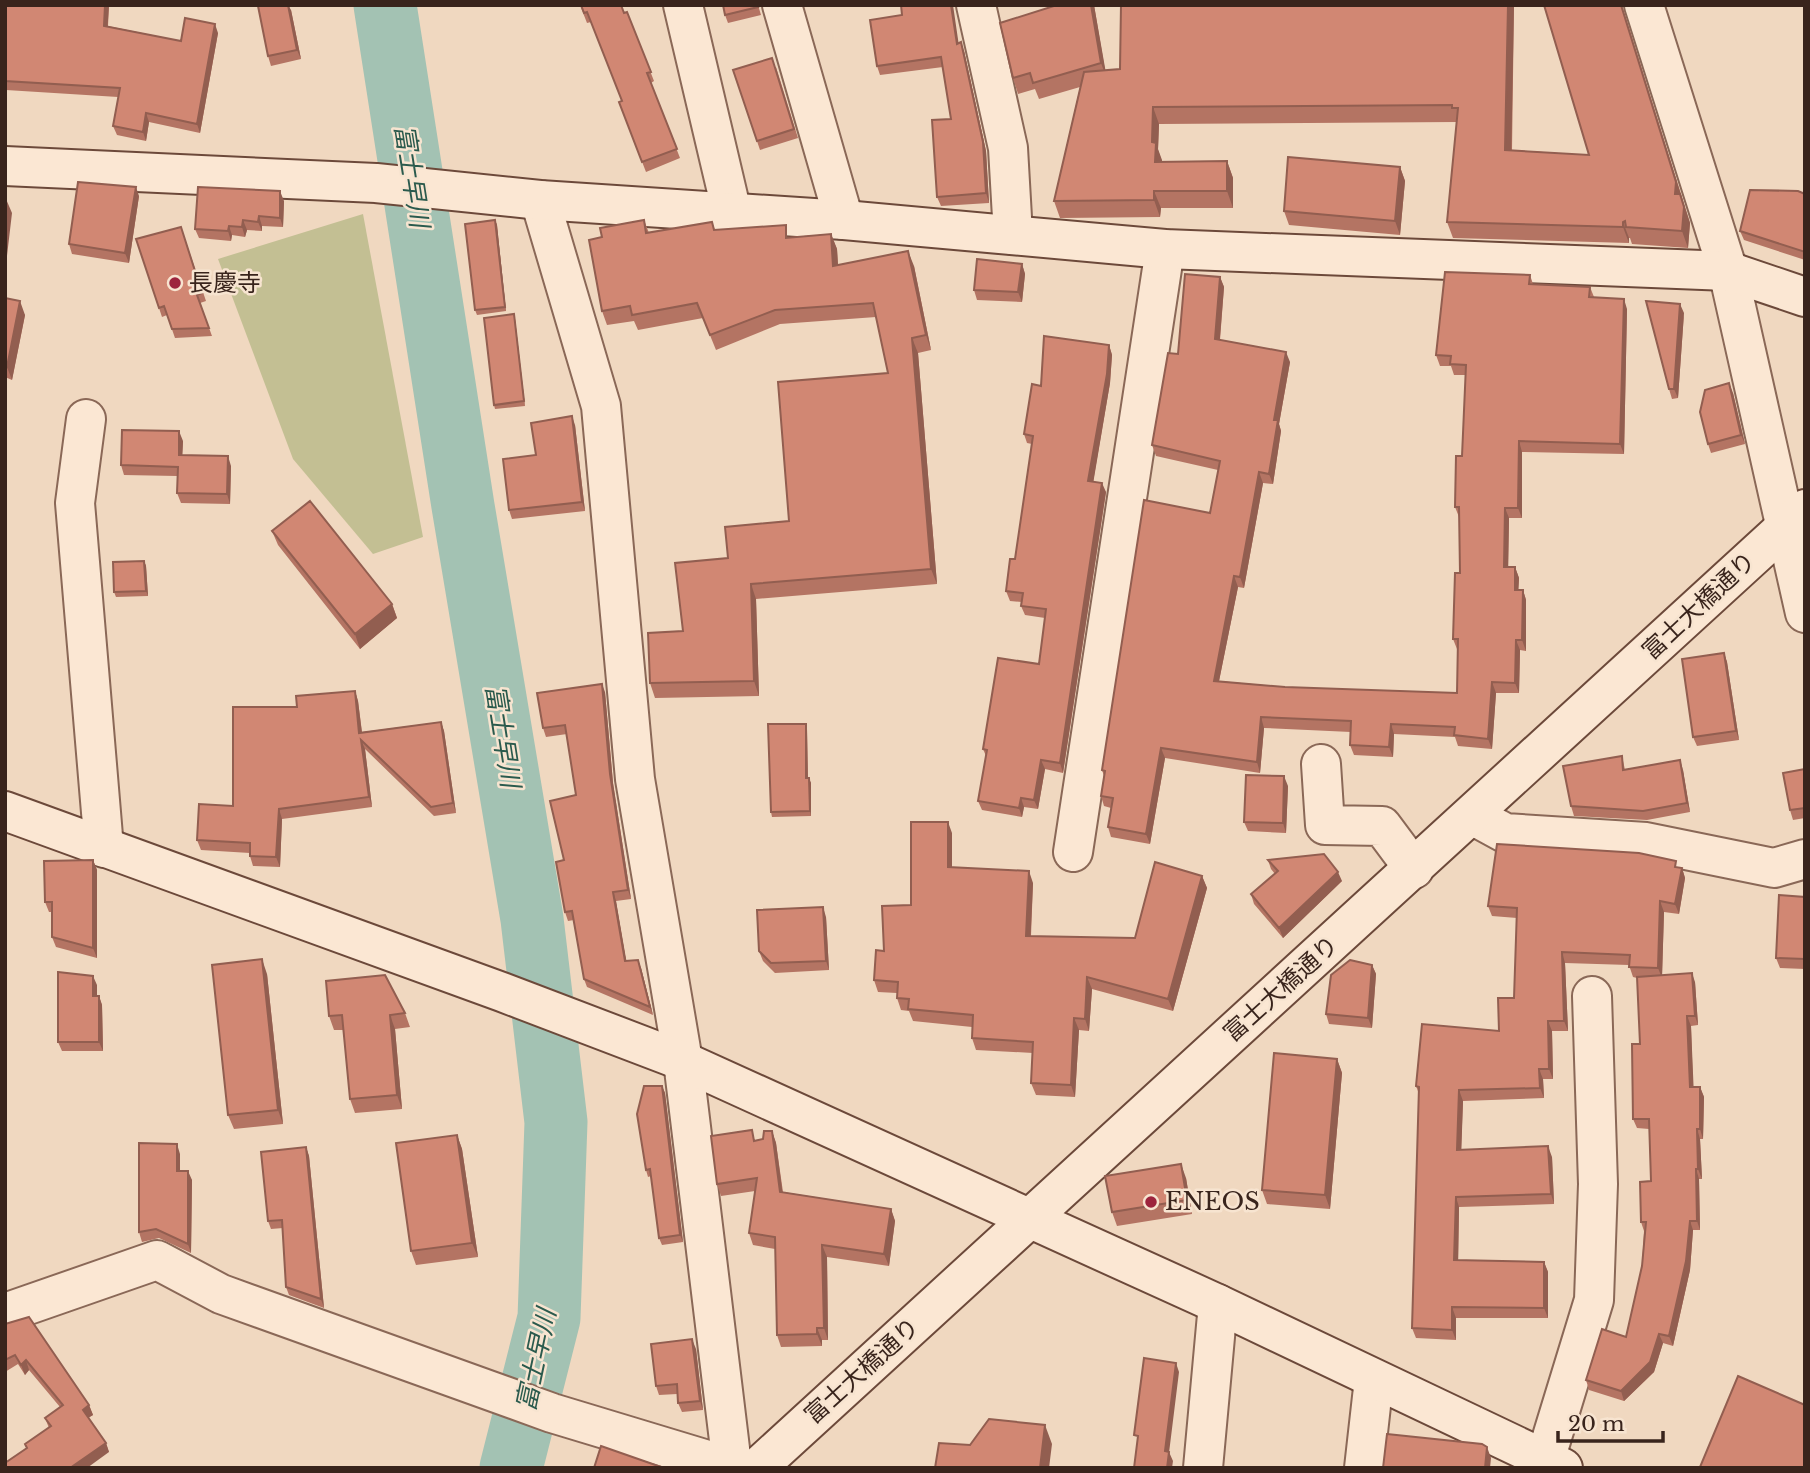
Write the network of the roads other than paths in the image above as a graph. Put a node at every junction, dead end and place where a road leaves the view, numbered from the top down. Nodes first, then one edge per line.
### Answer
1 (683, 5) edge
2 (782, 5) edge
3 (976, 5) edge
4 (1644, 5) edge
5 (5, 166) edge
6 (540, 200) junction
7 (732, 213) junction
8 (844, 220) junction
9 (1013, 235) junction
10 (1164, 249) junction
11 (1728, 271) junction
12 (1805, 297) edge
13 (86, 419) dead end
14 (1794, 518) edge
15 (1805, 612) edge
16 (1321, 764) dead end
17 (5, 811) edge
18 (1472, 815) junction
19 (104, 848) junction
20 (1073, 852) dead end
21 (1805, 859) edge
22 (1414, 869) junction
23 (1592, 996) dead end
24 (683, 1061) junction
25 (1029, 1218) junction
26 (1218, 1304) junction
27 (5, 1313) edge
28 (1374, 1379) junction
29 (1554, 1464) edge
30 (741, 1467) edge
31 (1203, 1468) edge
32 (1364, 1468) edge

1 - 7 street
2 - 8 street
3 - 9 street
4 - 11 street
5 - 6 street
6 - 7 street
6 - 24 street
7 - 8 street
8 - 9 street
9 - 10 street
10 - 11 street
10 - 20 street
11 - 12 street
11 - 14 street
13 - 19 street
14 - 15 street
14 - 18 street, 富士大橋通り
16 - 22 street
17 - 19 street
18 - 21 street
18 - 22 street, 富士大橋通り
19 - 24 street
22 - 25 street, 富士大橋通り
23 - 29 street
24 - 25 street
24 - 30 street
25 - 26 street
25 - 30 street, 富士大橋通り
26 - 28 street
26 - 31 street
27 - 30 street
28 - 29 street
28 - 32 street

